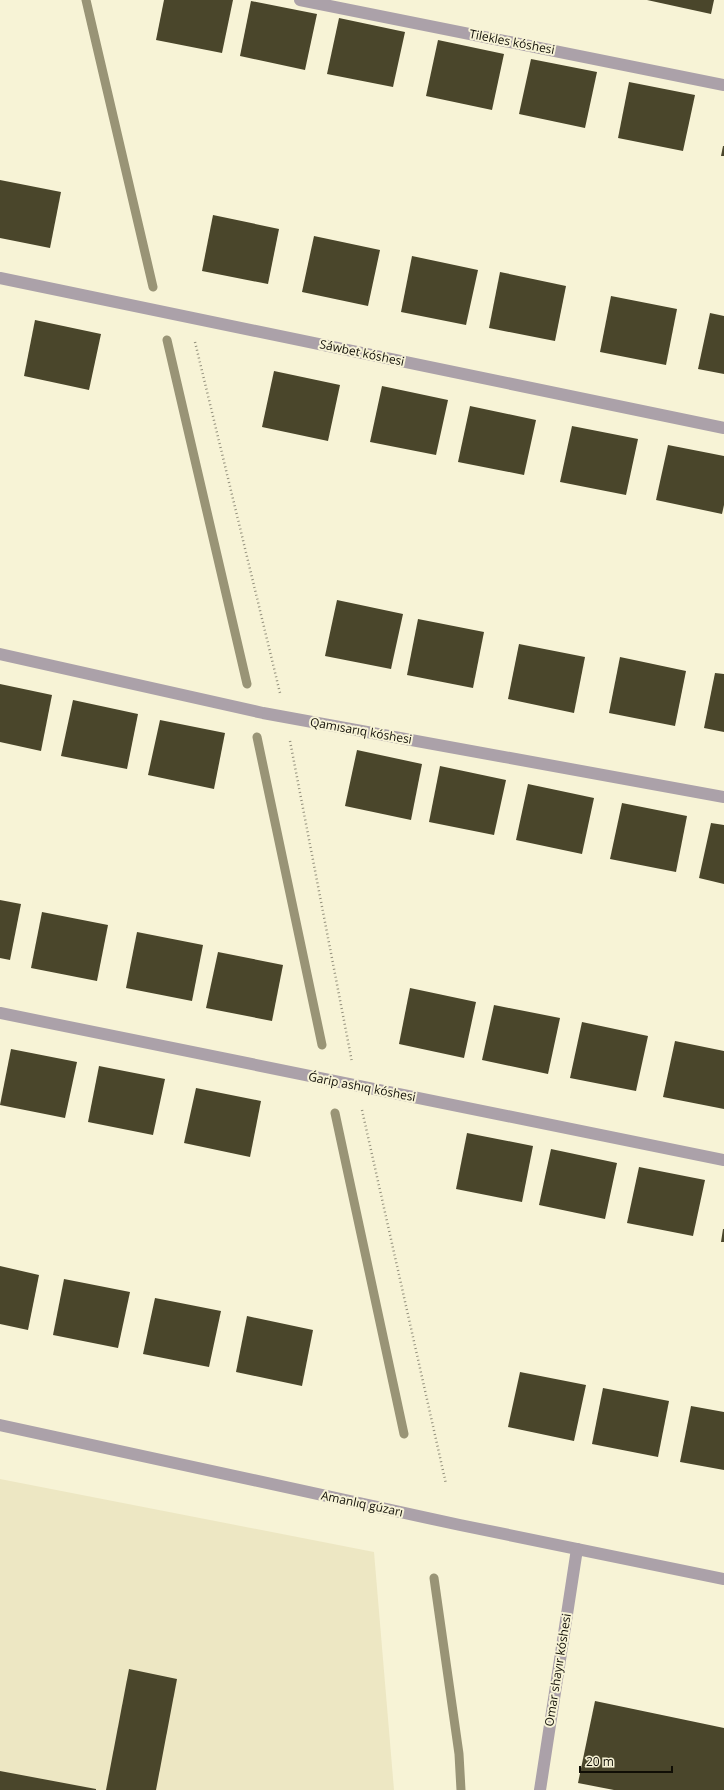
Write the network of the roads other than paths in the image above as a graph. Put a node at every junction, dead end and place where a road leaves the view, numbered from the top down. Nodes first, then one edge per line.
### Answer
1 (300, 0) edge
2 (724, 85) edge
3 (0, 278) edge
4 (724, 428) edge
5 (0, 654) edge
6 (724, 797) edge
7 (0, 1013) edge
8 (724, 1160) edge
9 (0, 1425) edge
10 (577, 1549) junction
11 (724, 1579) edge
12 (540, 1790) edge

1 - 2 street, Tilekles kóshesi
3 - 4 street, Sáwbet kóshesi
5 - 6 street, Qamısarıq kóshesi
7 - 8 street, Ǵarip ashıq kóshesi
9 - 10 street, Amanlıq gúzarı
10 - 11 street, Amanlıq gúzarı
10 - 12 street, Omar shayır kóshesi

